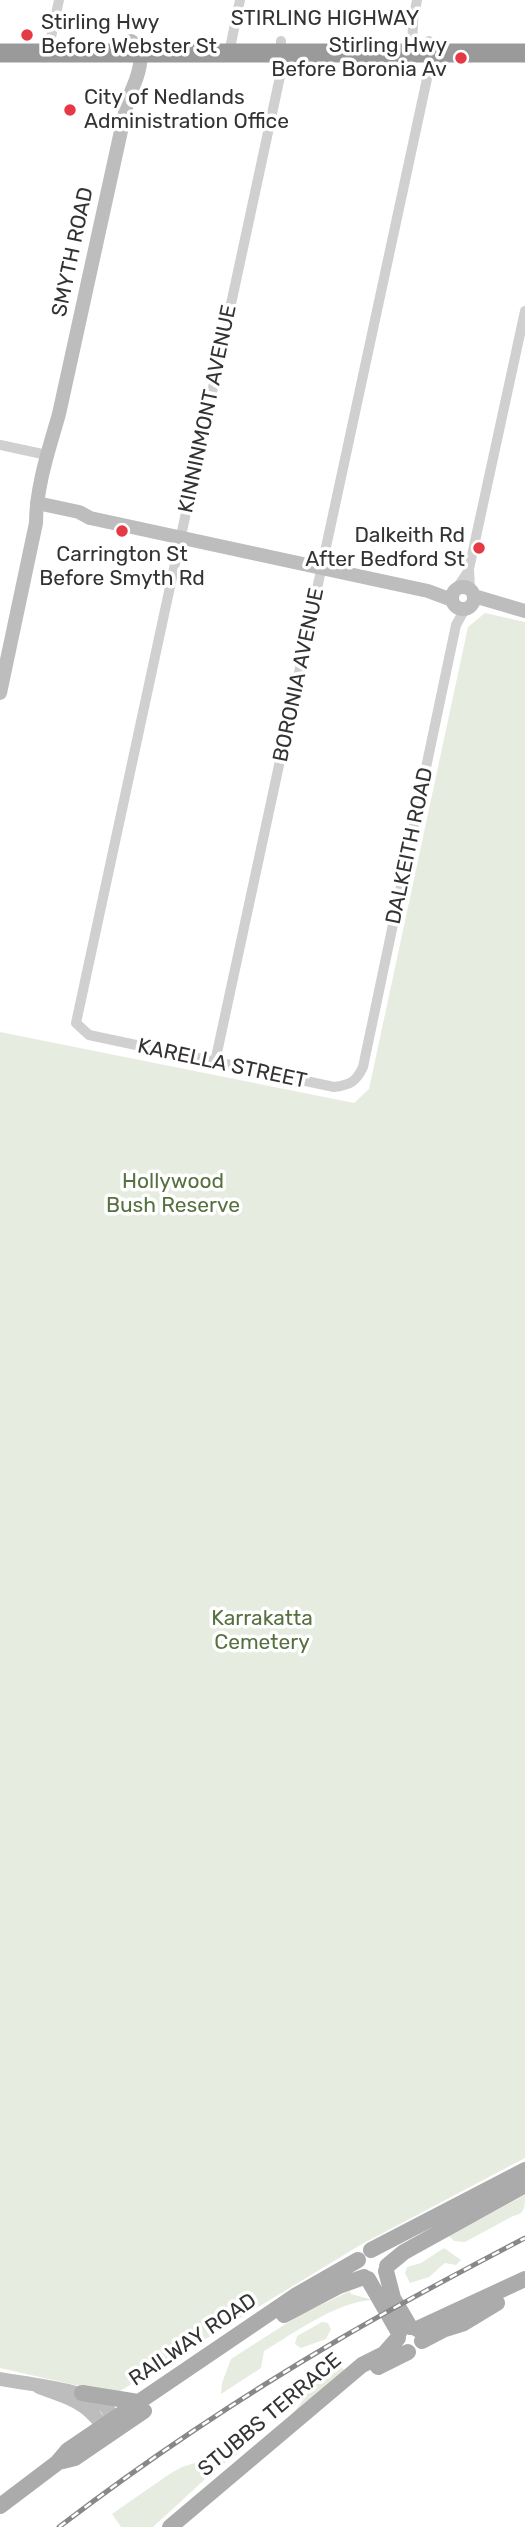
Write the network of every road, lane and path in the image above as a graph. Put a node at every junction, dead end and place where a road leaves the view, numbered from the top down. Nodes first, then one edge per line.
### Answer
1 (59, 0) edge
2 (240, 0) edge
3 (417, 0) edge
4 (0, 42) edge
5 (50, 42) junction
6 (525, 42) edge
7 (230, 47) junction
8 (281, 47) junction
9 (421, 47) junction
10 (131, 49) junction
11 (0, 53) edge
12 (525, 53) edge
13 (128, 99) junction
14 (525, 312) edge
15 (60, 414) junction
16 (0, 445) edge
17 (47, 455) junction
18 (39, 510) junction
19 (180, 538) junction
20 (322, 568) junction
21 (462, 598) junction
22 (525, 611) edge
23 (0, 693) edge
24 (76, 1023) joint
25 (215, 1062) junction
26 (363, 1067) joint
27 (525, 2170) edge
28 (525, 2185) edge
29 (364, 2255) junction
30 (386, 2268) junction
31 (366, 2278) junction
32 (525, 2279) edge
33 (525, 2290) edge
34 (409, 2334) junction
35 (0, 2379) edge
36 (39, 2387) junction
37 (82, 2393) junction
38 (138, 2402) junction
39 (109, 2426) junction
40 (0, 2506) edge
41 (170, 2527) edge
42 (185, 2527) edge

1 - 5 street
2 - 7 street
3 - 9 street, BORONIA AVENUE
4 - 5 highway, STIRLING HIGHWAY
5 - 10 highway, STIRLING HIGHWAY
6 - 9 highway, STIRLING HIGHWAY
7 - 8 highway, STIRLING HIGHWAY
7 - 10 highway, STIRLING HIGHWAY
8 - 9 highway, STIRLING HIGHWAY
8 - 19 street, KINNINMONT AVENUE
9 - 12 highway, STIRLING HIGHWAY
9 - 20 street, BORONIA AVENUE
10 - 11 highway, STIRLING HIGHWAY
10 - 13 street, SMYTH ROAD
10 - 13 street, SMYTH ROAD
13 - 15 street, SMYTH ROAD
14 - 21 street
15 - 17 street, SMYTH ROAD
15 - 18 street, SMYTH ROAD
16 - 17 street
17 - 18 street, SMYTH ROAD
18 - 19 street
18 - 23 street, SMYTH ROAD
19 - 20 street
19 - 24 street, KINNINMONT AVENUE
20 - 21 street
20 - 25 street, BORONIA AVENUE
21 - 22 street
21 - 26 street, DALKEITH ROAD
24 - 25 street, KARELLA STREET
25 - 26 street, KARELLA STREET
27 - 29 main road, RAILWAY ROAD
28 - 30 main road
29 - 30 main road
29 - 31 main road
29 - 38 main road, RAILWAY ROAD
30 - 31 main road
30 - 34 main road
31 - 34 main road
31 - 39 main road, RAILWAY ROAD
32 - 34 main road, STUBBS TERRACE
33 - 34 main road, STUBBS TERRACE
34 - 41 main road, STUBBS TERRACE
34 - 42 main road, STUBBS TERRACE
35 - 36 street
36 - 37 street
36 - 39 street
37 - 38 main road
37 - 39 street
38 - 39 main road, RAILWAY ROAD
39 - 40 main road, RAILWAY ROAD

